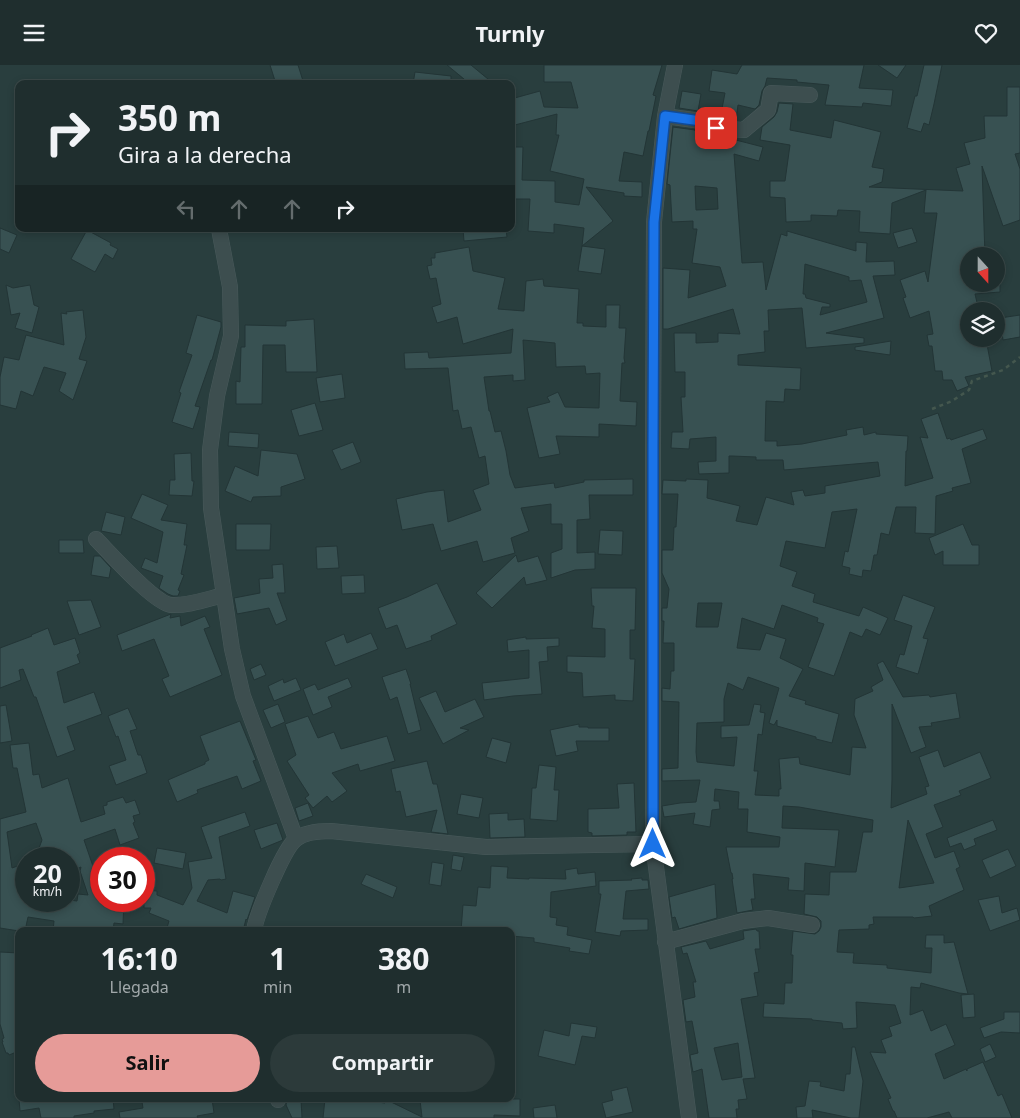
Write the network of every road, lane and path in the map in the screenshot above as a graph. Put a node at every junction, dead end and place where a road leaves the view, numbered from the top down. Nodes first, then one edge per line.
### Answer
1 (675, 65) edge
2 (810, 95) dead end
3 (665, 116) junction
4 (220, 232) edge
5 (1020, 357) edge
6 (932, 409) dead end
7 (96, 539) dead end
8 (224, 595) junction
9 (296, 839) junction
10 (653, 844) junction
11 (812, 925) dead end
12 (254, 927) edge
13 (665, 942) junction
14 (689, 1118) edge

1 - 3 street
2 - 3 street
3 - 10 street
4 - 8 street
5 - 6 path
7 - 8 street
8 - 9 street
9 - 10 street
9 - 12 street
10 - 13 street
11 - 13 street
13 - 14 street

